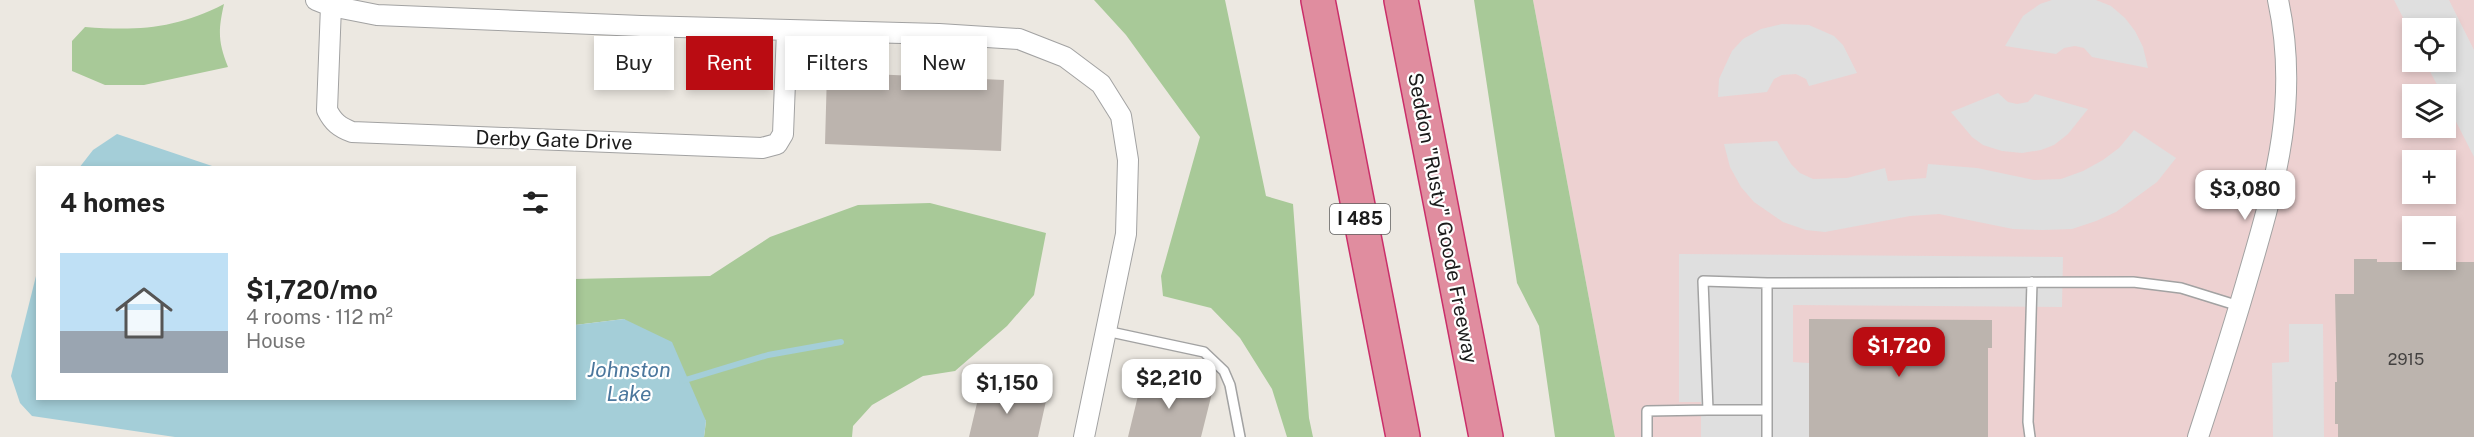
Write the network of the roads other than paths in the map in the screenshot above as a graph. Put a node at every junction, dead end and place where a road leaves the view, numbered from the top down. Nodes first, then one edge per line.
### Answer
1 (1318, 0) edge
2 (1401, 0) edge
3 (2278, 0) edge
4 (323, 3) edge
5 (787, 30) junction
6 (2032, 282) junction
7 (1767, 283) junction
8 (2239, 306) junction
9 (1106, 331) junction
10 (1708, 411) junction
11 (1766, 411) junction
12 (1084, 437) edge
13 (1240, 437) edge
14 (1403, 437) edge
15 (1486, 437) edge
16 (1647, 437) edge
17 (1767, 437) edge
18 (2030, 437) edge
19 (2198, 437) edge

1 - 14 highway, I 485
2 - 15 highway, Seddon "Rusty" Goode Freeway
3 - 8 street
4 - 5 street
4 - 5 street, Derby Gate Drive
5 - 9 street
6 - 7 lane
6 - 8 lane
6 - 18 lane
7 - 10 lane
7 - 11 lane
8 - 19 street
9 - 12 street
9 - 13 lane
10 - 11 lane
10 - 16 lane
11 - 17 lane

